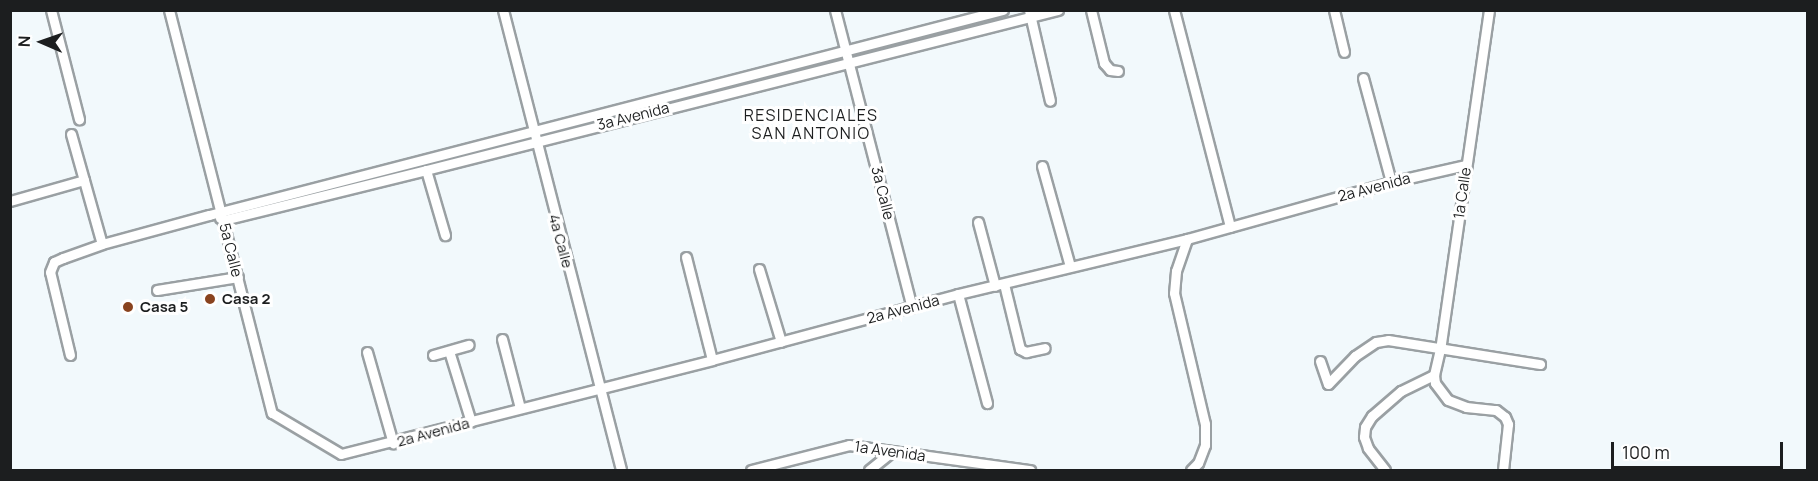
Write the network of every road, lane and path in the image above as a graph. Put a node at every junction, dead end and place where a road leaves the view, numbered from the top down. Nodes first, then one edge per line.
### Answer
1 (51, 10) edge
2 (169, 10) edge
3 (503, 10) edge
4 (835, 10) edge
5 (1003, 10) edge
6 (1058, 10) edge
7 (1090, 10) edge
8 (1174, 10) edge
9 (1334, 10) edge
10 (1489, 10) edge
11 (1030, 14) edge
12 (947, 26) junction
13 (950, 38) junction
14 (846, 51) junction
15 (1344, 52) dead end
16 (850, 61) junction
17 (1118, 71) dead end
18 (1363, 78) dead end
19 (1050, 101) dead end
20 (79, 119) dead end
21 (71, 134) dead end
22 (534, 136) junction
23 (1466, 165) junction
24 (1042, 166) dead end
25 (426, 170) junction
26 (84, 180) junction
27 (1390, 182) junction
28 (10, 201) edge
29 (223, 216) junction
30 (978, 222) dead end
31 (1230, 226) junction
32 (444, 235) dead end
33 (1186, 239) junction
34 (102, 244) junction
35 (686, 257) dead end
36 (1070, 266) junction
37 (759, 269) dead end
38 (238, 276) junction
39 (1000, 285) junction
40 (157, 290) dead end
41 (958, 294) junction
42 (912, 307) junction
43 (502, 339) dead end
44 (781, 342) junction
45 (469, 345) dead end
46 (1045, 348) dead end
47 (1440, 349) junction
48 (449, 351) junction
49 (367, 352) dead end
50 (70, 355) dead end
51 (433, 355) dead end
52 (712, 360) junction
53 (1320, 361) dead end
54 (1540, 364) dead end
55 (1434, 375) junction
56 (599, 388) junction
57 (987, 403) dead end
58 (520, 408) junction
59 (471, 422) junction
60 (393, 443) junction
61 (891, 452) junction
62 (341, 454) joint
63 (621, 471) edge
64 (751, 471) edge
65 (870, 471) edge
66 (1030, 471) edge
67 (1191, 471) edge
68 (1385, 471) edge
69 (1503, 471) edge

1 - 20 street
2 - 29 street, 5a Calle
3 - 22 street, 4a Calle
4 - 14 street, 3a Calle
5 - 12 street, 3a Avenida
6 - 11 street, 3a Avenida
7 - 17 street
8 - 31 street
9 - 15 street
10 - 23 street, 1a Calle
11 - 13 street, 3a Avenida
11 - 19 street
12 - 13 street
12 - 14 street, 3a Avenida
13 - 16 street, 3a Avenida
14 - 16 street, 3a Calle
14 - 22 street, 3a Avenida
16 - 22 street, 3a Avenida
16 - 42 street, 3a Calle
18 - 27 street
21 - 26 street
22 - 25 street, 3a Avenida
22 - 29 street, 3a Avenida
22 - 56 street, 4a Calle
23 - 27 street, 2a Avenida
23 - 47 street, 1a Calle
24 - 36 street
25 - 29 street, 3a Avenida
25 - 32 street
26 - 28 street
26 - 34 street
27 - 31 street, 2a Avenida
29 - 34 street
29 - 38 street, 5a Calle
30 - 39 street
31 - 33 street, 2a Avenida
33 - 36 street, 2a Avenida
33 - 67 street
34 - 50 street
35 - 52 street
36 - 39 street, 2a Avenida
37 - 44 street
38 - 40 street
38 - 62 street, 5a Calle
39 - 41 street, 2a Avenida
39 - 46 street
41 - 42 street, 2a Avenida
41 - 57 street
42 - 44 street, 2a Avenida
43 - 58 street
44 - 52 street, 2a Avenida
45 - 48 street
47 - 53 street
47 - 54 street
47 - 55 street, 1a Calle
48 - 51 street
48 - 59 street
49 - 60 street
52 - 56 street, 2a Avenida
55 - 68 street
55 - 69 street
56 - 58 street, 2a Avenida
56 - 63 street, 4a Calle
58 - 59 street, 2a Avenida
59 - 60 street, 2a Avenida
60 - 62 street, 2a Avenida
61 - 64 street, 1a Avenida
61 - 65 street
61 - 66 street, 1a Avenida

